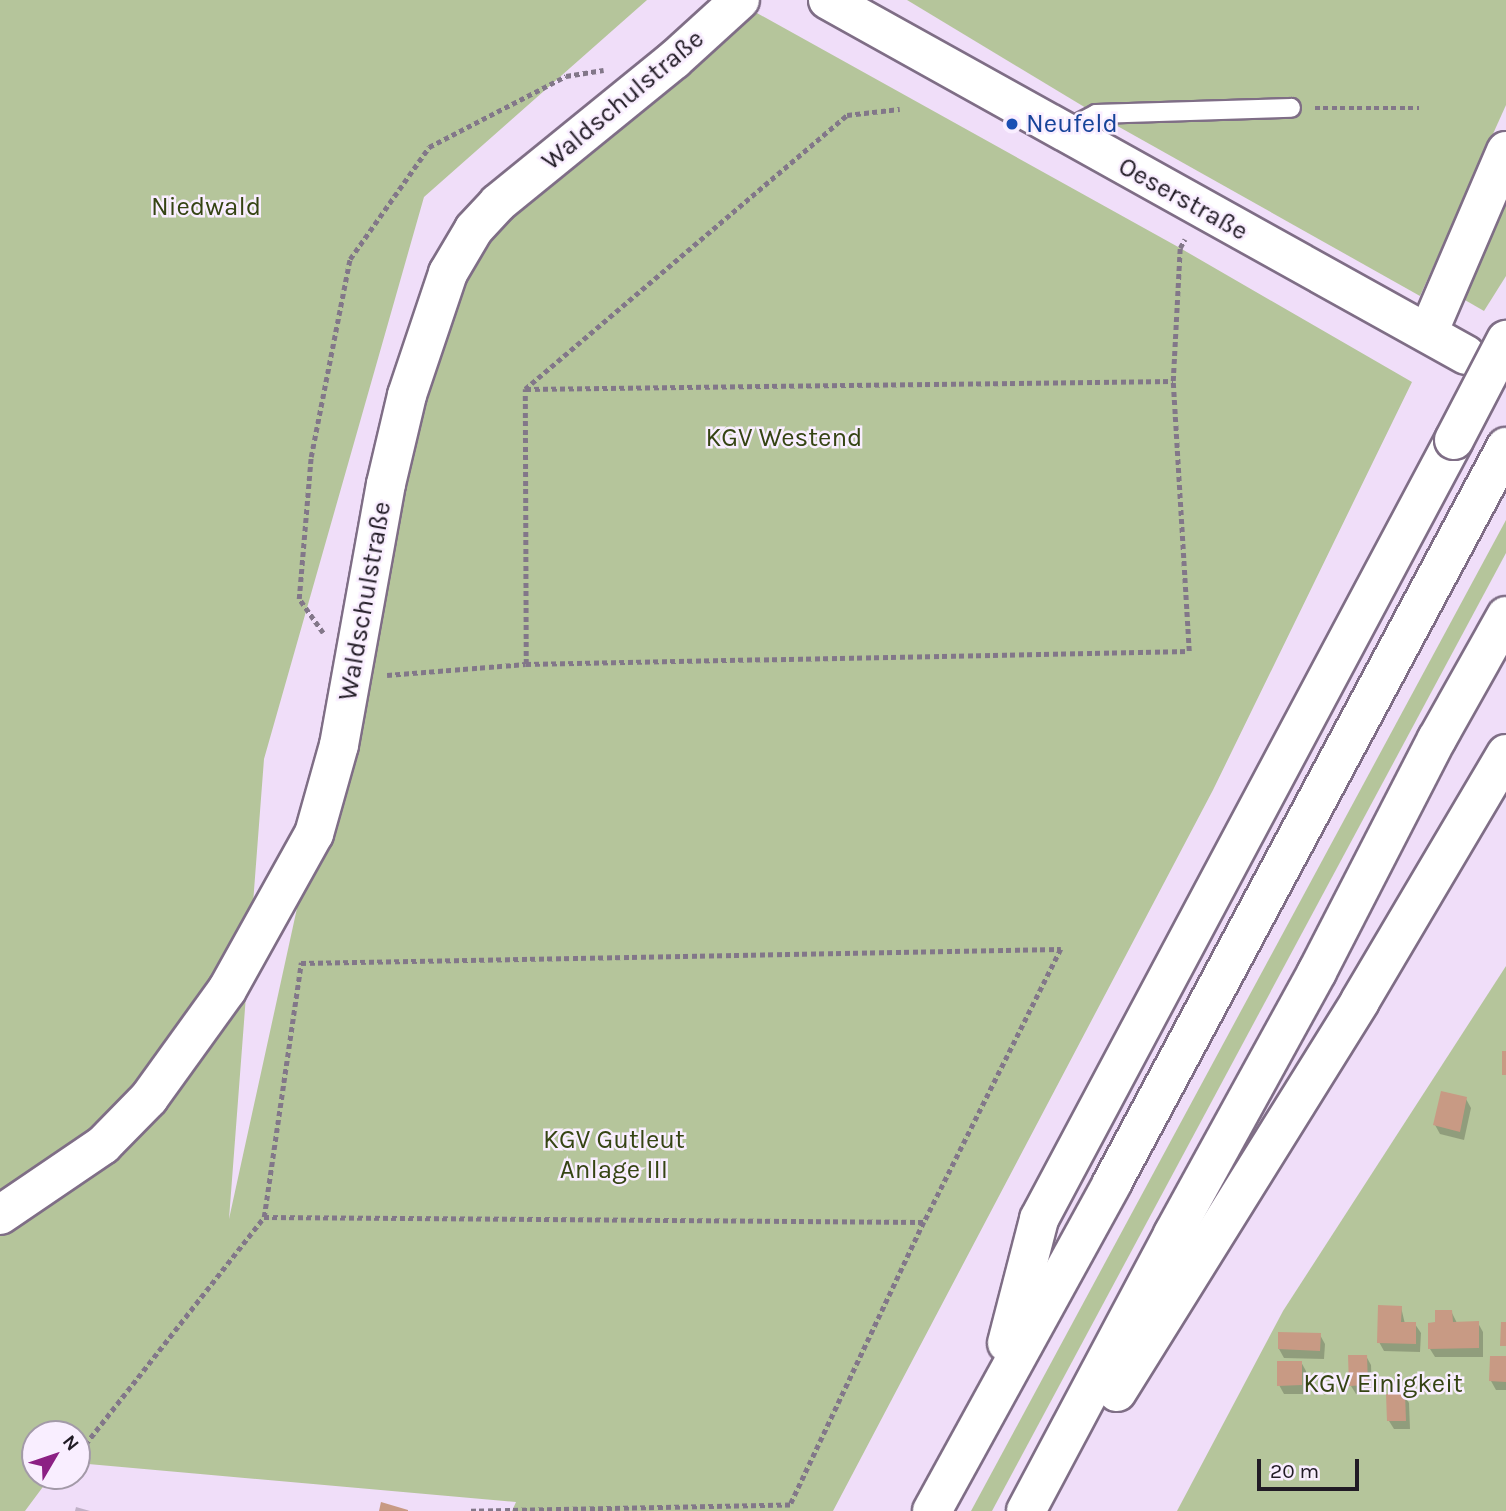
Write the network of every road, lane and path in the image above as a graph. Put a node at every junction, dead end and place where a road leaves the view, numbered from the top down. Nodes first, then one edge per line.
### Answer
1 (740, 0) edge
2 (828, 0) edge
3 (1291, 108) joint
4 (1419, 108) dead end
5 (900, 110) dead end
6 (1062, 132) junction
7 (1506, 150) edge
8 (1200, 208) junction
9 (1428, 333) junction
10 (1506, 340) edge
11 (1466, 355) dead end
12 (1173, 381) junction
13 (525, 389) junction
14 (1502, 456) edge
15 (1506, 616) edge
16 (526, 664) junction
17 (352, 675) junction
18 (1506, 754) edge
19 (0, 1215) edge
20 (264, 1217) junction
21 (924, 1222) junction
22 (995, 1392) junction
23 (91, 1437) edge
24 (470, 1511) edge
25 (932, 1511) edge
26 (1026, 1511) edge
27 (1041, 1511) edge

1 - 17 main road, Waldschulstraße
2 - 6 main road, Oeserstraße
3 - 4 path
3 - 6 lane
5 - 13 path
6 - 8 main road, Oeserstraße
7 - 9 main road
8 - 9 main road, Oeserstraße
8 - 12 path
9 - 11 main road, Oeserstraße
10 - 22 main road, bridge
12 - 13 path
12 - 16 path
13 - 16 path
14 - 22 main road
15 - 26 main road
16 - 17 path
17 - 19 main road, Waldschulstraße
18 - 27 main road
20 - 21 path
20 - 21 path
20 - 23 path
21 - 24 path
22 - 25 main road

